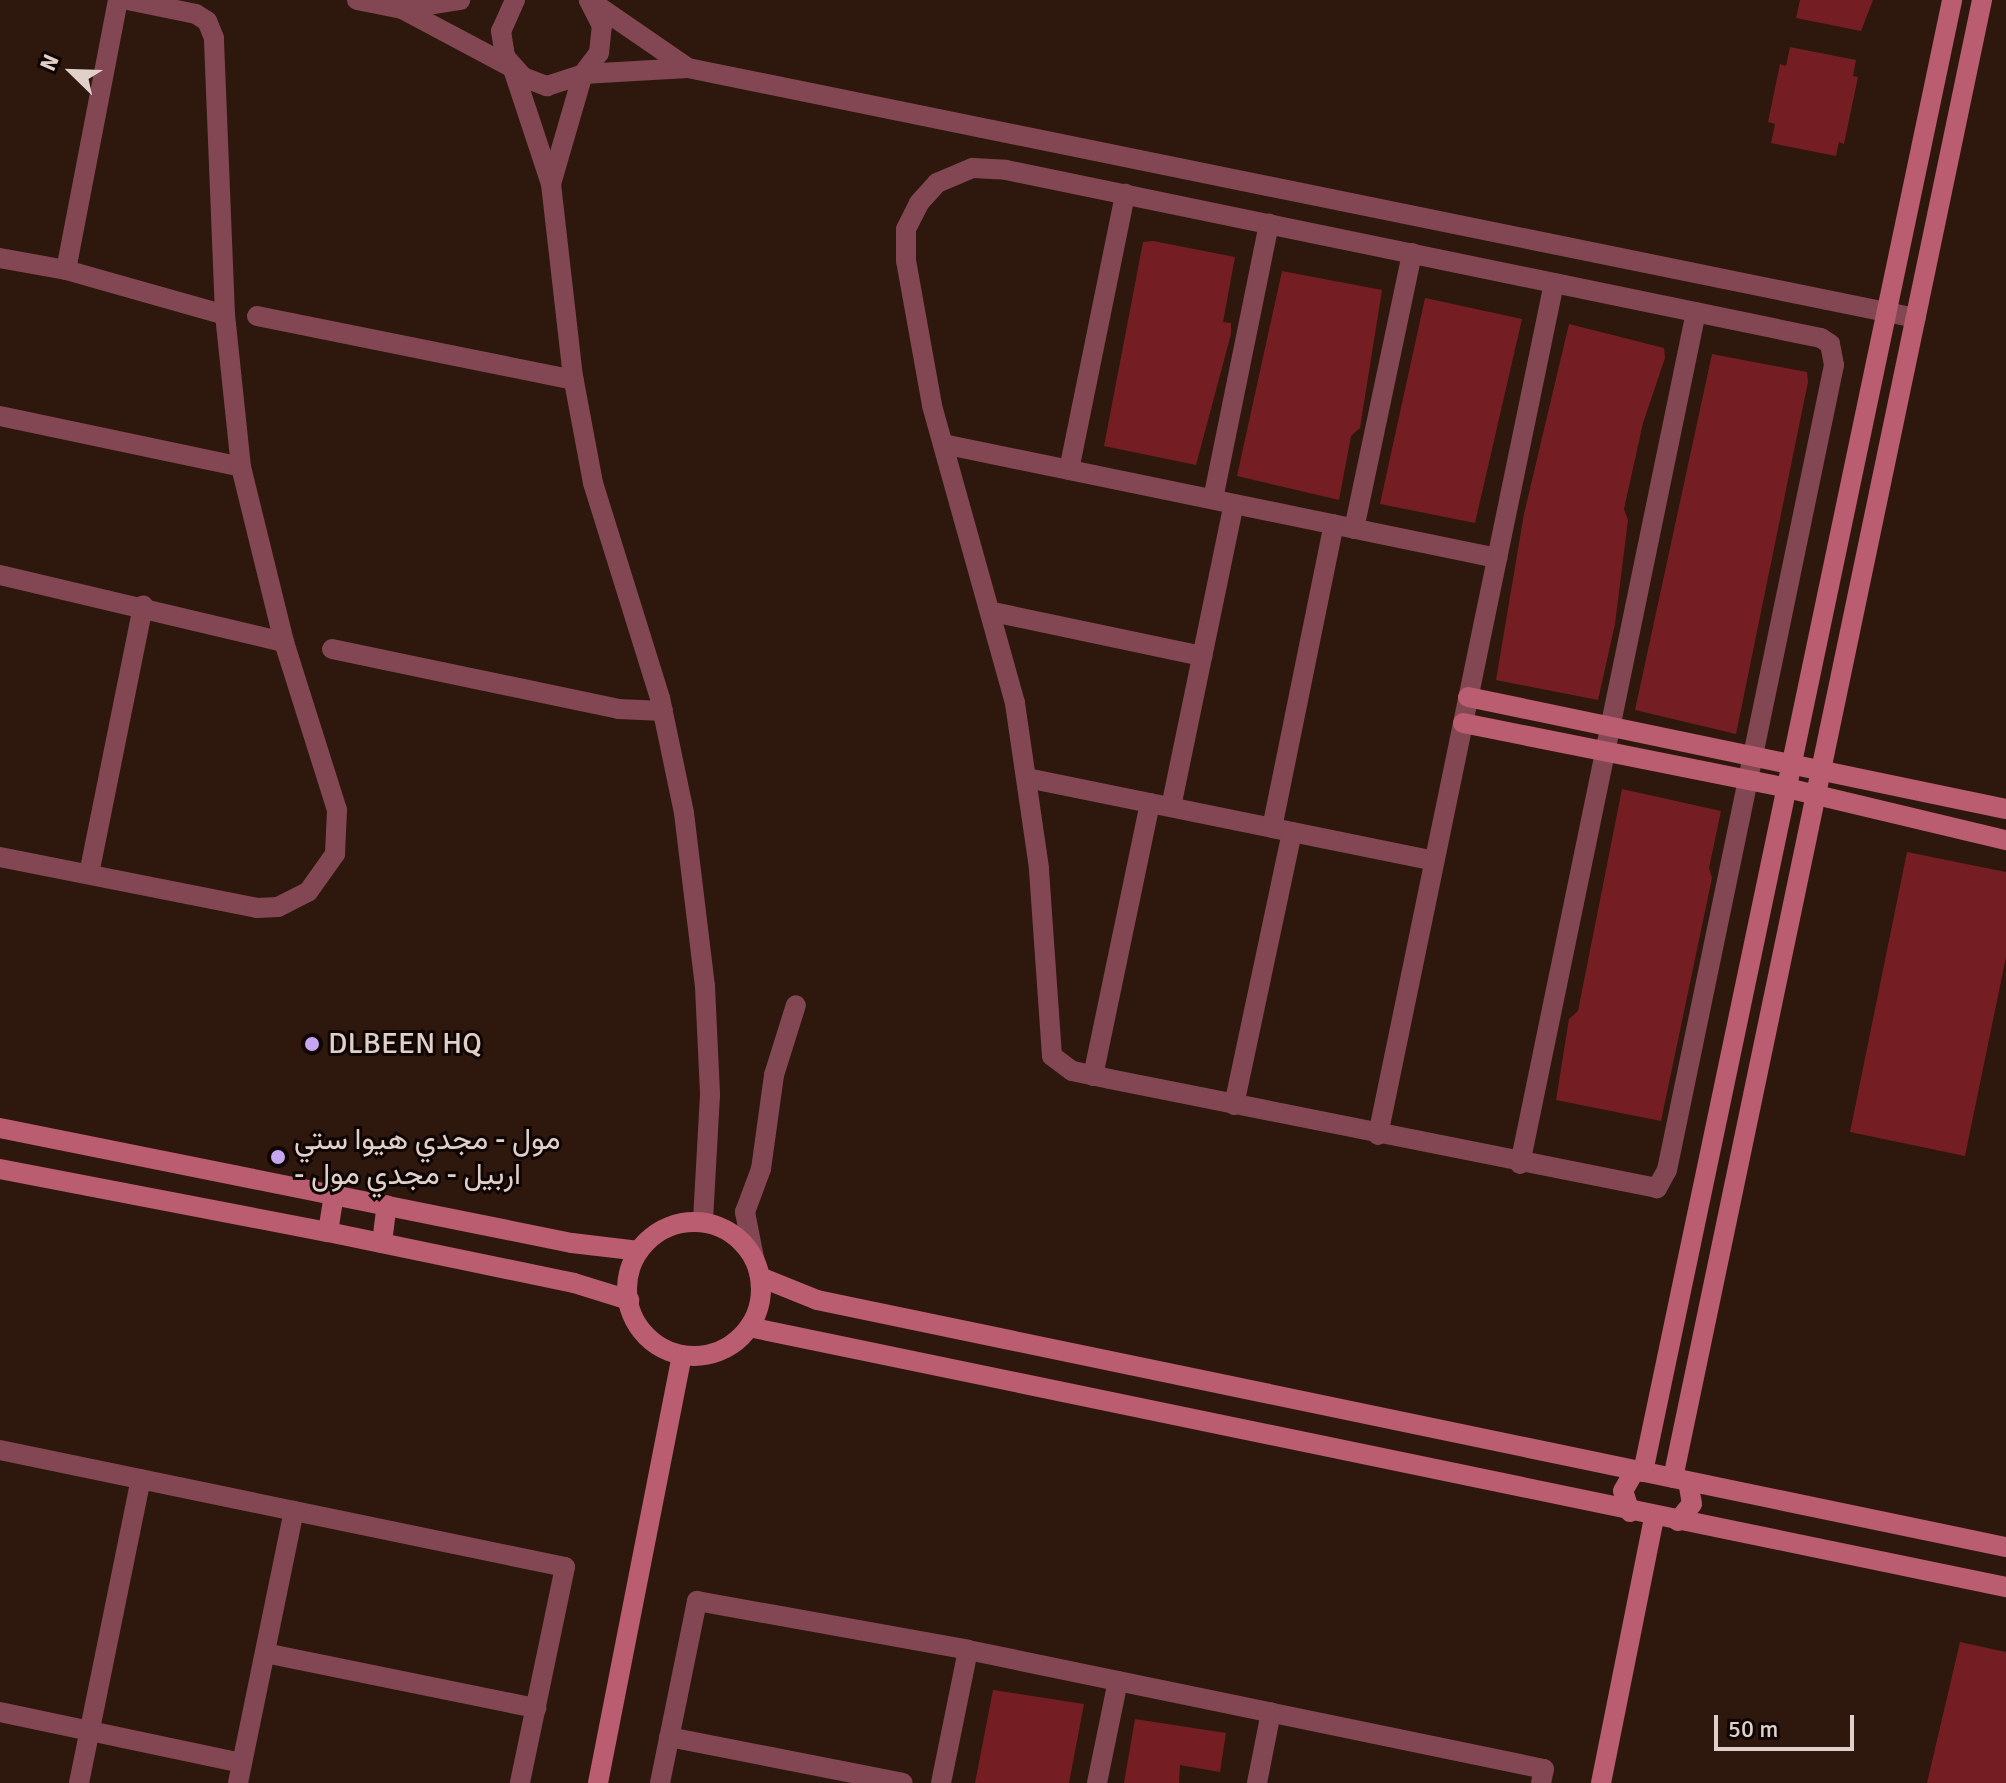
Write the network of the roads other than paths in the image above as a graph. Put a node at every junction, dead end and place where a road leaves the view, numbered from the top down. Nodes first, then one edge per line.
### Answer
1 (118, 0) edge
2 (127, 0) edge
3 (357, 0) edge
4 (460, 0) edge
5 (515, 0) edge
6 (590, 0) edge
7 (1952, 0) edge
8 (1982, 0) edge
9 (402, 9) junction
10 (513, 68) junction
11 (688, 68) junction
12 (583, 74) junction
13 (551, 184) junction
14 (1125, 194) junction
15 (1269, 224) junction
16 (1412, 253) junction
17 (0, 258) edge
18 (66, 270) junction
19 (1554, 283) junction
20 (1696, 312) junction
21 (1886, 312) junction
22 (225, 315) junction
23 (257, 316) dead end
24 (1916, 318) junction
25 (574, 380) junction
26 (0, 416) edge
27 (943, 444) junction
28 (241, 467) junction
29 (1069, 470) junction
30 (1213, 499) junction
31 (1234, 504) junction
32 (1344, 526) junction
33 (1497, 558) junction
34 (1, 580) edge
35 (143, 605) junction
36 (993, 612) junction
37 (284, 642) junction
38 (332, 649) dead end
39 (1202, 656) junction
40 (1468, 697) junction
41 (663, 711) junction
42 (1463, 723) junction
43 (1610, 727) junction
44 (1605, 752) junction
45 (1752, 757) junction
46 (1793, 764) junction
47 (1822, 770) junction
48 (1027, 778) junction
49 (1746, 781) junction
50 (1787, 788) junction
51 (1817, 795) junction
52 (1150, 803) junction
53 (1171, 807) junction
54 (2006, 809) edge
55 (1282, 830) junction
56 (2006, 840) edge
57 (0, 857) edge
58 (1434, 861) junction
59 (89, 874) junction
60 (796, 1005) dead end
61 (1093, 1076) junction
62 (1234, 1105) junction
63 (0, 1128) edge
64 (1378, 1135) junction
65 (1520, 1164) junction
66 (0, 1169) edge
67 (334, 1194) junction
68 (387, 1205) junction
69 (703, 1222) junction
70 (328, 1232) junction
71 (382, 1243) junction
72 (639, 1251) junction
73 (757, 1268) junction
74 (629, 1300) junction
75 (749, 1327) junction
76 (682, 1355) junction
77 (0, 1450) edge
78 (1638, 1472) junction
79 (141, 1479) junction
80 (1681, 1480) junction
81 (294, 1511) junction
82 (1630, 1512) junction
83 (1654, 1517) junction
84 (1678, 1521) junction
85 (2006, 1547) edge
86 (2006, 1587) edge
87 (968, 1650) junction
88 (265, 1653) junction
89 (1118, 1681) junction
90 (536, 1708) junction
91 (0, 1712) edge
92 (1271, 1712) junction
93 (89, 1731) junction
94 (669, 1737) junction
95 (240, 1773) edge
96 (79, 1783) edge
97 (520, 1783) edge
98 (598, 1783) edge
99 (660, 1783) edge
100 (903, 1783) edge
101 (941, 1783) edge
102 (1097, 1783) edge
103 (1257, 1783) edge
104 (1541, 1783) edge
105 (1601, 1783) edge

1 - 18 street
2 - 22 street
3 - 9 street
4 - 9 street
5 - 10 street
6 - 11 street
6 - 12 street
7 - 21 street
8 - 24 street
9 - 10 street
10 - 12 street
10 - 13 street
11 - 12 street
11 - 21 street
12 - 13 street
13 - 25 street
14 - 15 street
14 - 27 street
14 - 29 street
15 - 16 street
15 - 30 street
16 - 19 street
16 - 32 street
17 - 18 street
18 - 22 street
19 - 20 street
19 - 33 street
20 - 43 street
20 - 45 street
21 - 24 street
21 - 46 street
22 - 28 street
23 - 25 street
24 - 47 street
25 - 41 street
26 - 28 street
27 - 29 street
27 - 36 street
28 - 37 street
29 - 30 street
30 - 31 street
31 - 32 street
31 - 39 street
32 - 33 street
32 - 55 street
33 - 40 street
34 - 35 street
35 - 37 street
35 - 59 street
36 - 39 street
36 - 48 street
37 - 59 street
38 - 41 street
39 - 53 street
40 - 42 street
40 - 43 street
41 - 69 street
42 - 44 street
42 - 58 street
43 - 44 street
43 - 45 street
44 - 49 street
44 - 65 street
45 - 46 street
45 - 49 street
46 - 47 street
46 - 50 street
47 - 51 street
47 - 54 street
48 - 52 street
48 - 61 street
49 - 50 street
49 - 65 street
50 - 51 street
50 - 78 street
51 - 56 street
51 - 80 street
52 - 53 street
52 - 61 street
53 - 55 street
55 - 58 street
55 - 62 street
57 - 59 street
58 - 64 street
60 - 73 street
61 - 62 street
62 - 64 street
63 - 67 street
64 - 65 street
66 - 70 street
67 - 68 street
67 - 70 street
68 - 71 street
68 - 72 street
69 - 72 street
69 - 73 street
70 - 71 street
71 - 74 street
72 - 74 street
73 - 75 street
73 - 78 street
74 - 76 street
75 - 76 street
75 - 82 street
76 - 98 street
77 - 79 street
78 - 80 street
78 - 82 street
79 - 81 street
79 - 93 street
80 - 84 street
80 - 85 street
81 - 88 street
81 - 90 street
82 - 83 street
83 - 84 street
83 - 105 street
84 - 86 street
87 - 89 street
87 - 94 street
87 - 101 street
88 - 90 street
88 - 95 street
89 - 92 street
89 - 102 street
90 - 97 street
91 - 93 street
92 - 103 street
92 - 104 street
93 - 95 street
93 - 96 street
94 - 99 street
94 - 100 street

